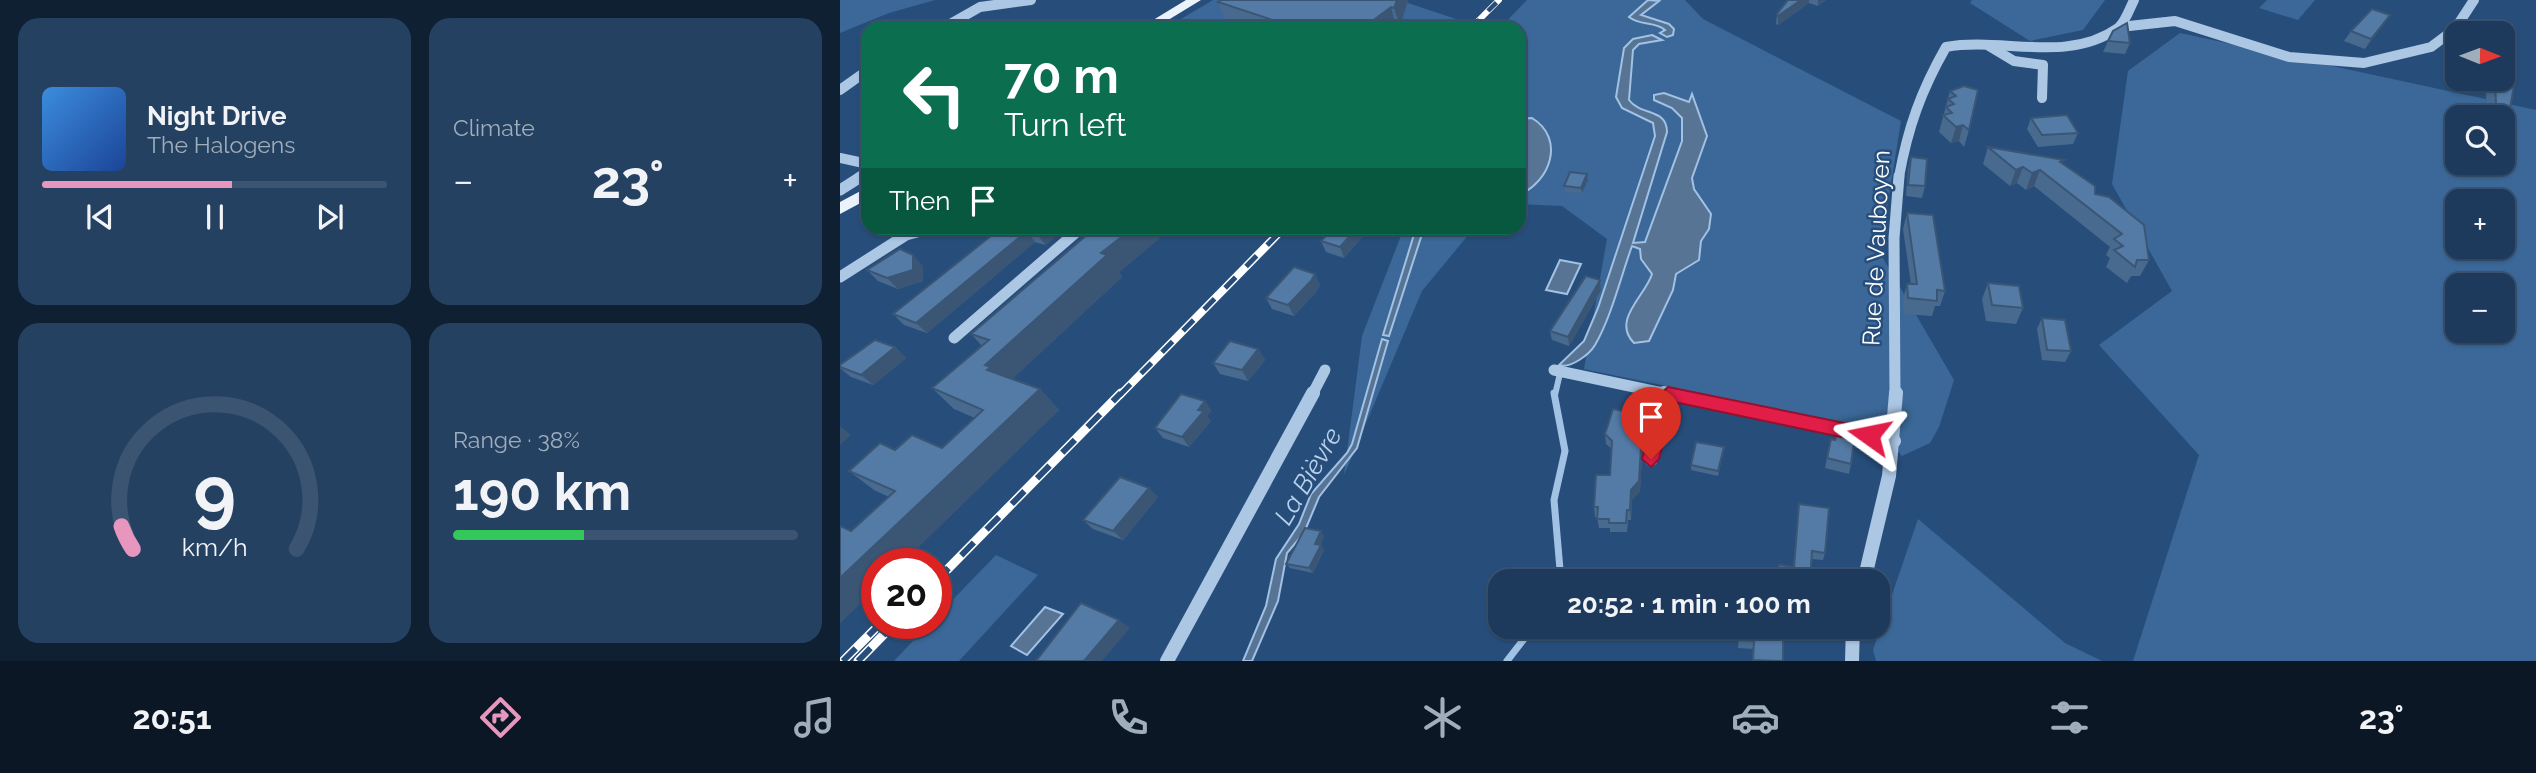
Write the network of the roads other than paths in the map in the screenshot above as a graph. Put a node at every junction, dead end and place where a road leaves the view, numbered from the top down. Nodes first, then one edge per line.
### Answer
1 (1031, 0) edge
2 (2134, 0) edge
3 (2474, 0) edge
4 (1188, 1) edge
5 (956, 21) edge
6 (1157, 21) edge
7 (2120, 27) junction
8 (1989, 46) junction
9 (861, 75) edge
10 (840, 90) edge
11 (2042, 99) dead end
12 (840, 158) edge
13 (861, 162) edge
14 (861, 176) edge
15 (840, 190) edge
16 (861, 196) edge
17 (840, 209) edge
18 (906, 235) edge
19 (1074, 235) edge
20 (840, 277) edge
21 (954, 338) dead end
22 (1325, 370) dead end
23 (1559, 372) dead end
24 (1668, 394) junction
25 (1894, 441) junction
26 (1651, 459) dead end
27 (1867, 569) edge
28 (1853, 639) edge
29 (1167, 661) edge
30 (1852, 661) edge

1 - 5 street
2 - 7 street
3 - 7 street, Rue de Vauboyen
4 - 6 main road
7 - 8 street, Rue de Vauboyen
8 - 11 street
8 - 25 street, Rue de Vauboyen
9 - 10 street
12 - 13 street
14 - 15 street
16 - 17 main road
18 - 20 street
19 - 21 street
22 - 29 street
23 - 24 street
24 - 25 street
24 - 26 street
25 - 27 street, Rue de Vauboyen
28 - 30 street

